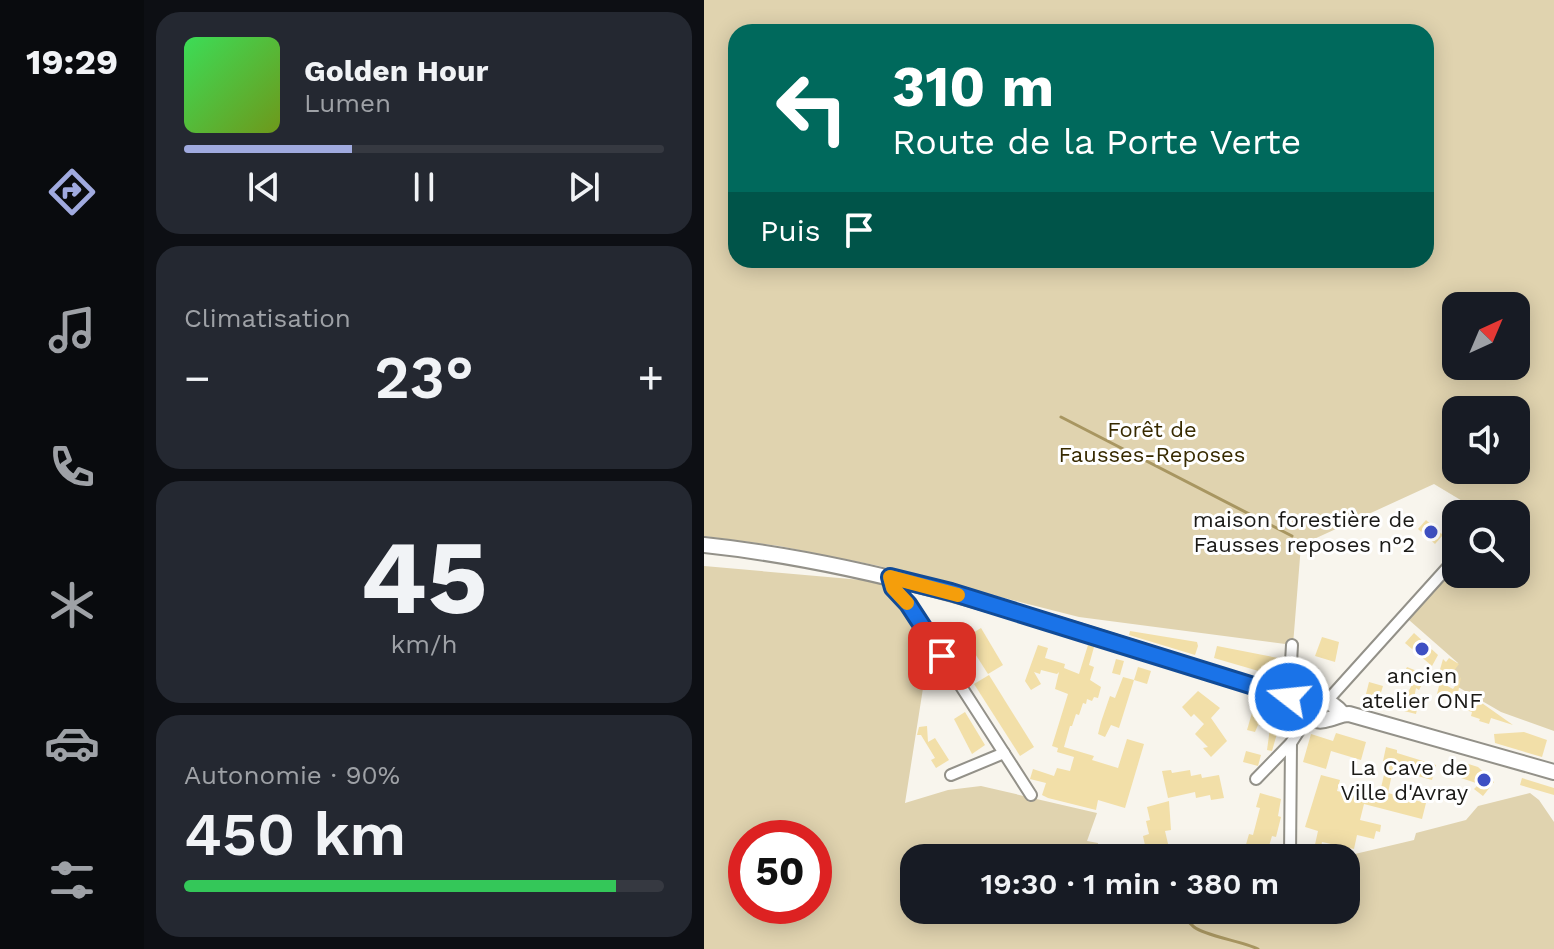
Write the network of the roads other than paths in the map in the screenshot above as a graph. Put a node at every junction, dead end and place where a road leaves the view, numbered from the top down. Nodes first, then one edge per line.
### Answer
1 (704, 548) edge
2 (1442, 574) edge
3 (892, 582) junction
4 (1292, 645) dead end
5 (1293, 701) junction
6 (1327, 701) junction
7 (1343, 714) junction
8 (1314, 719) junction
9 (1293, 739) junction
10 (1004, 753) junction
11 (1554, 772) edge
12 (951, 775) dead end
13 (1256, 779) dead end
14 (1031, 795) dead end
15 (1290, 844) edge

1 - 3 main road
2 - 6 street
3 - 5 main road
3 - 10 street
4 - 5 street
5 - 6 main road
5 - 8 main road
5 - 9 street
6 - 7 main road
7 - 8 main road
7 - 11 main road
8 - 9 street
9 - 13 street
9 - 15 street
10 - 12 street
10 - 14 street

